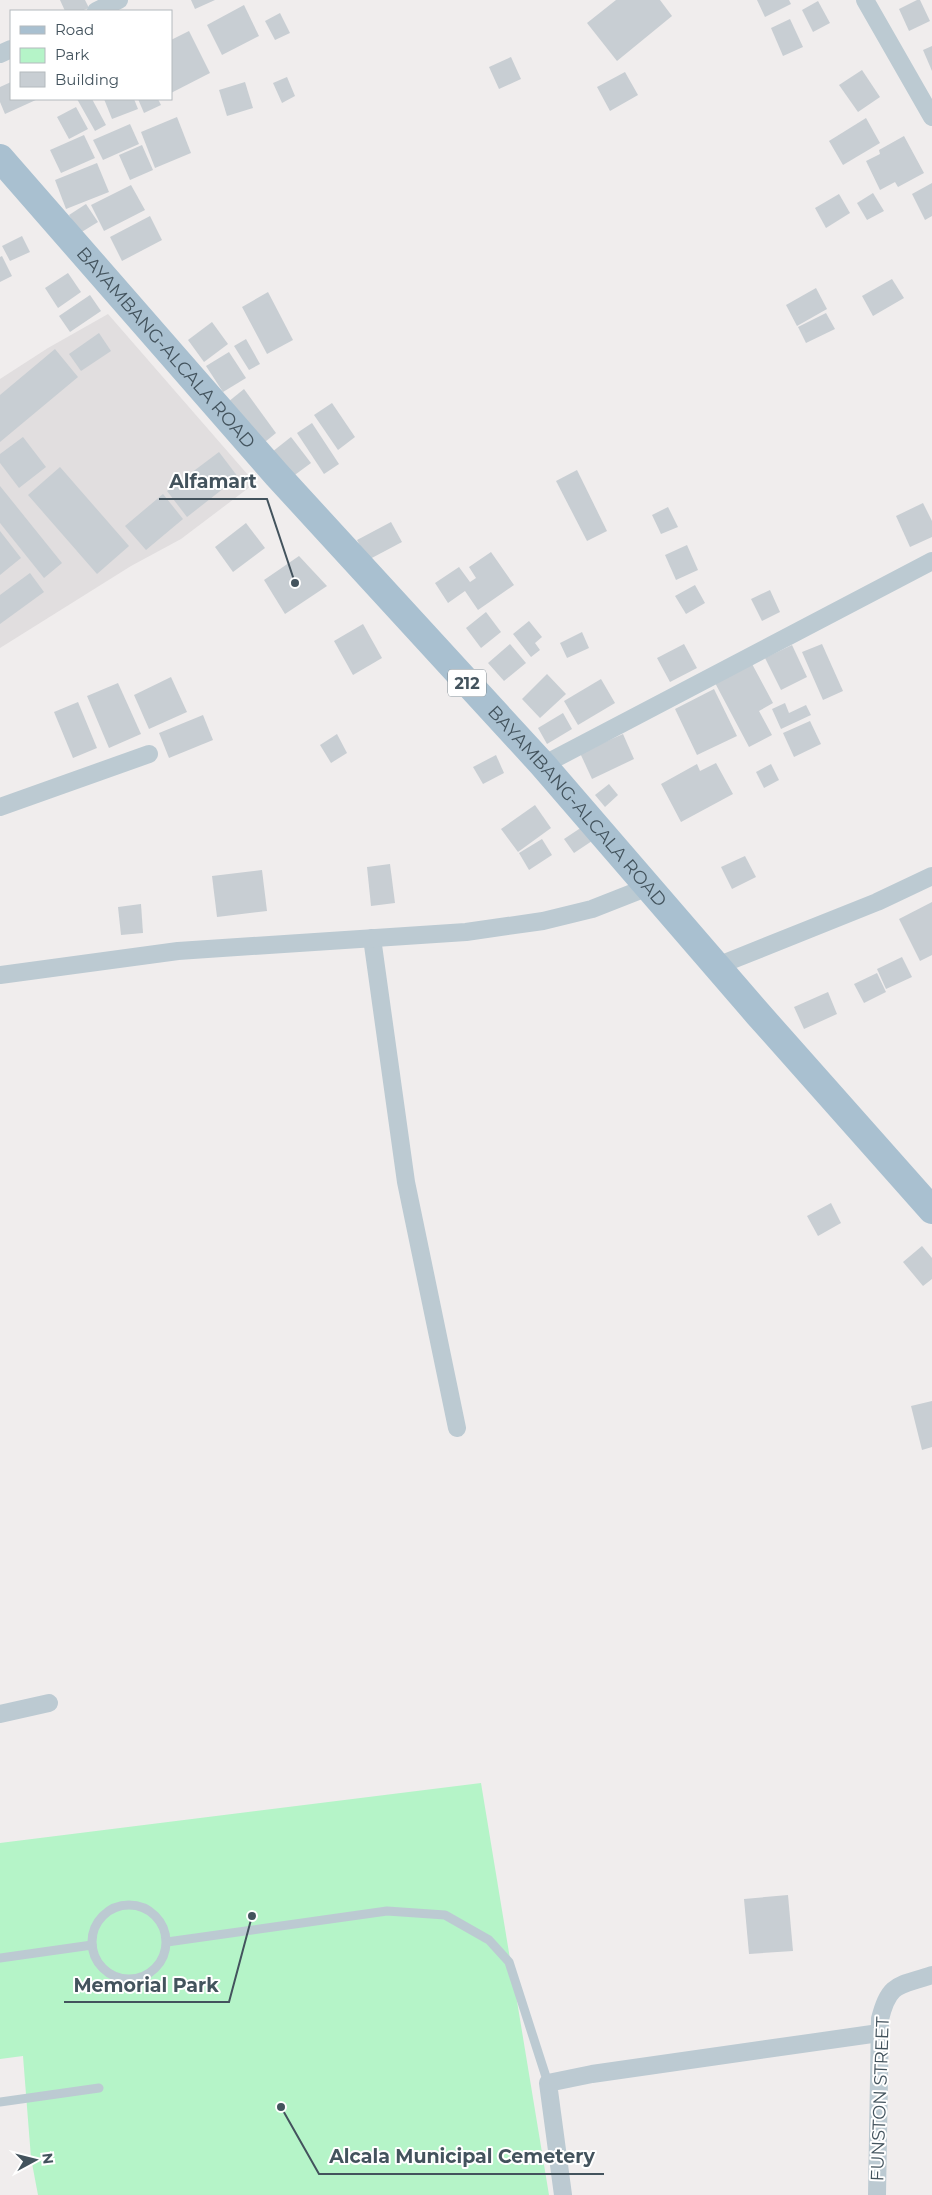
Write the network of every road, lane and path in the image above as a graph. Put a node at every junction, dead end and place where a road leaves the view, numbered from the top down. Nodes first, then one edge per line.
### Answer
1 (119, 0) edge
2 (865, 0) edge
3 (98, 10) edge
4 (932, 116) edge
5 (0, 158) edge
6 (932, 561) edge
7 (149, 754) dead end
8 (543, 765) junction
9 (0, 807) edge
10 (932, 876) edge
11 (648, 887) junction
12 (372, 938) junction
13 (717, 966) junction
14 (0, 975) edge
15 (932, 1210) edge
16 (457, 1428) dead end
17 (49, 1703) dead end
18 (0, 1714) edge
19 (167, 1942) junction
20 (92, 1945) junction
21 (0, 1958) edge
22 (932, 1975) edge
23 (880, 2033) junction
24 (548, 2083) junction
25 (99, 2088) dead end
26 (0, 2102) edge
27 (562, 2195) edge
28 (877, 2195) edge

1 - 3 street
2 - 4 street
5 - 8 main road, BAYAMBANG-ALCALA ROAD / 212
6 - 8 street
7 - 9 street
8 - 11 main road, BAYAMBANG-ALCALA ROAD / 212
10 - 13 street
11 - 12 street
11 - 13 main road, BAYAMBANG-ALCALA ROAD / 212
12 - 14 street
12 - 16 street
13 - 15 main road, BAYAMBANG-ALCALA ROAD / 212
17 - 18 street
19 - 20 lane
19 - 20 lane
19 - 24 lane
20 - 21 lane
22 - 23 street, FUNSTON STREET
23 - 24 street
23 - 28 street, FUNSTON STREET
24 - 27 street
25 - 26 lane

